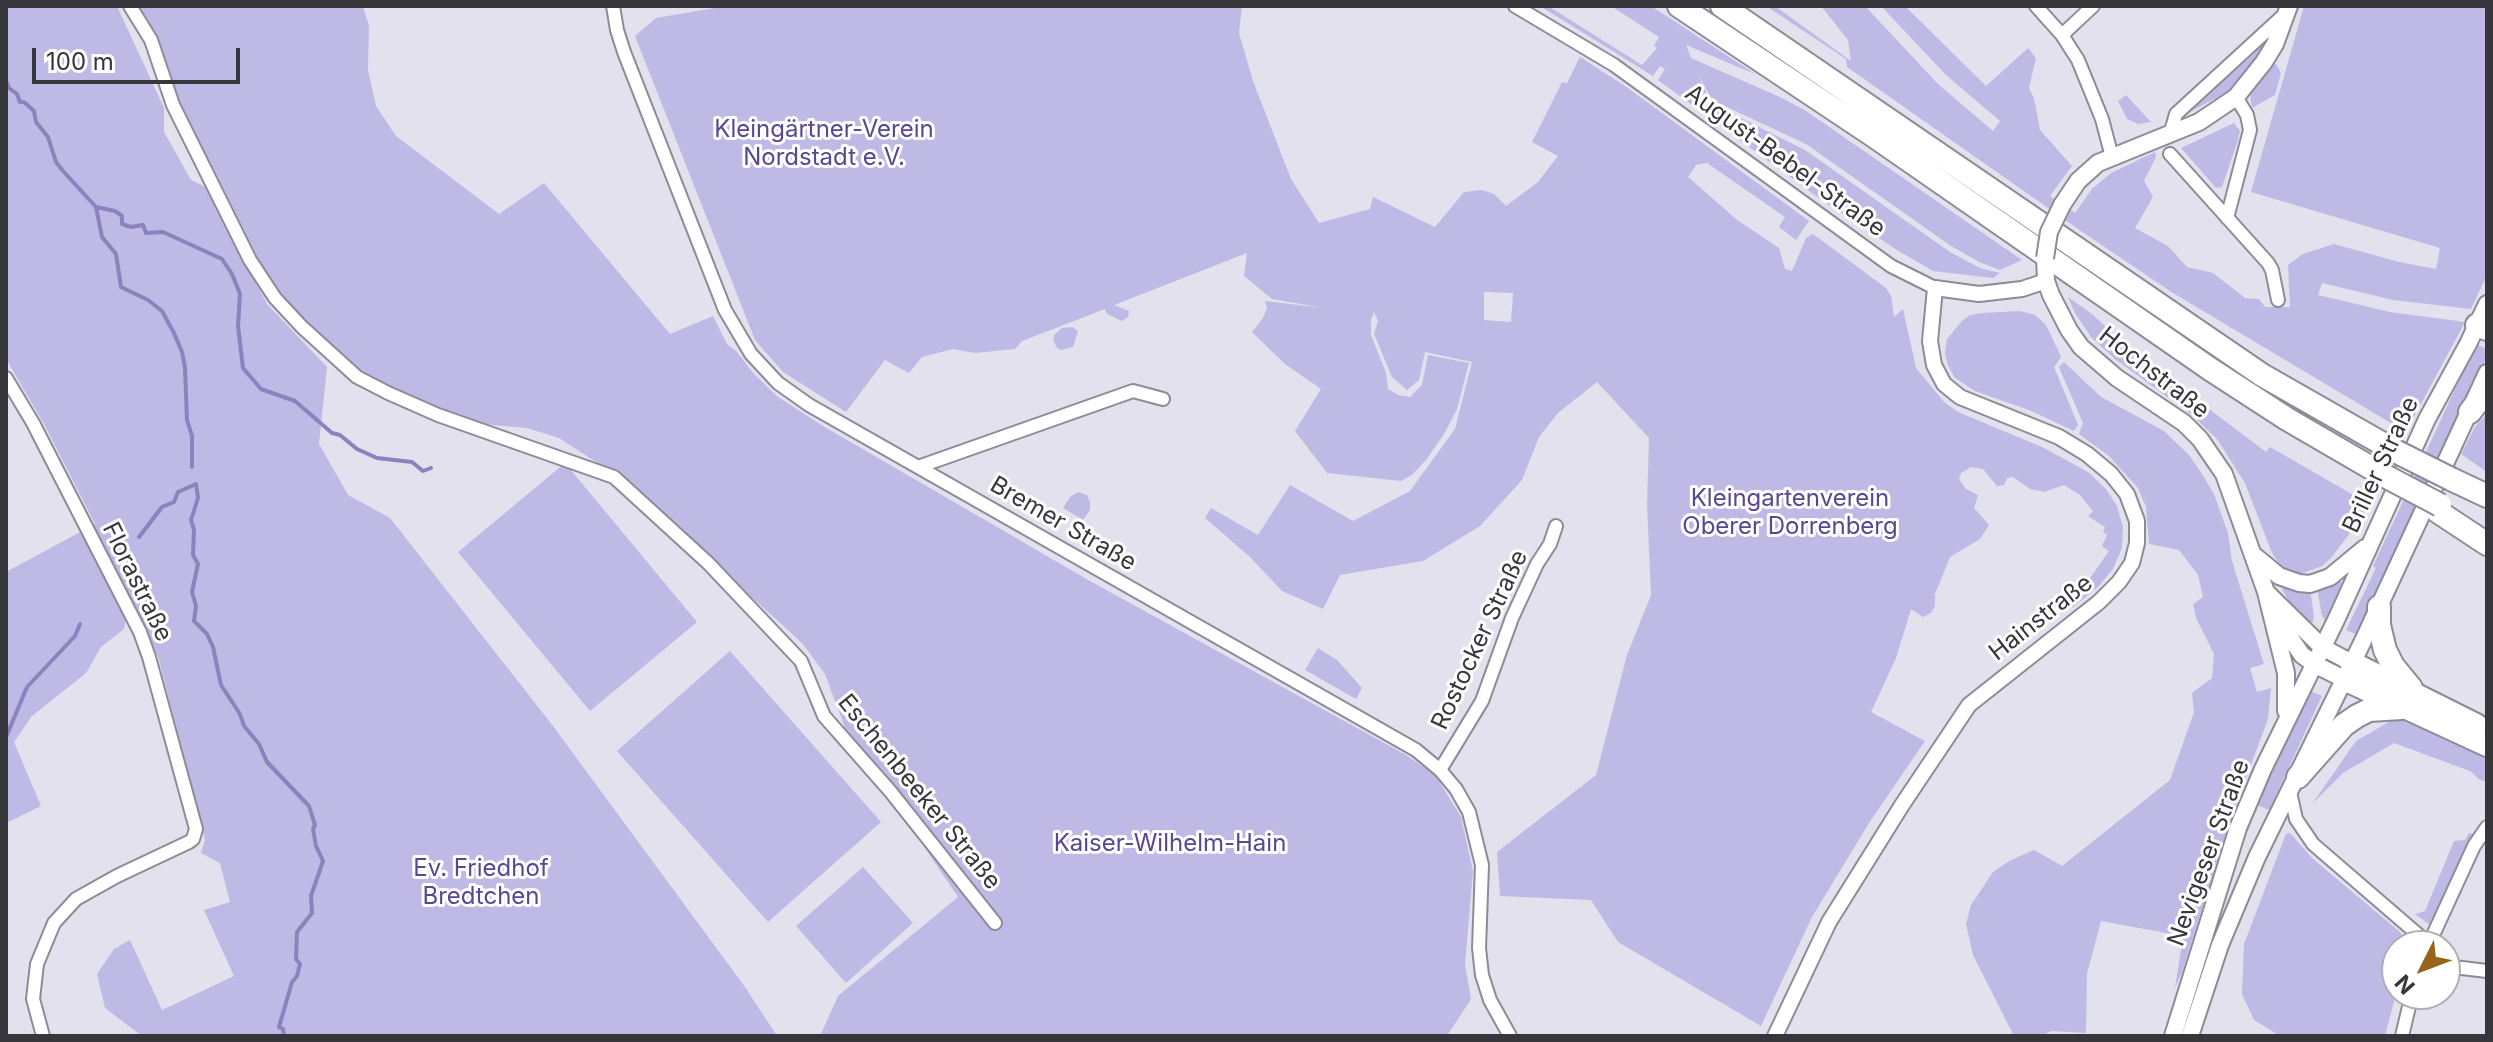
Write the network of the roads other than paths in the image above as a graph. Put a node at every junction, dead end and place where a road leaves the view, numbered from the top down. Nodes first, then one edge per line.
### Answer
1 (130, 6) edge
2 (613, 6) edge
3 (1515, 6) edge
4 (1679, 6) edge
5 (1722, 6) edge
6 (2036, 6) edge
7 (2093, 6) edge
8 (2288, 9) edge
9 (2062, 35) junction
10 (2236, 97) junction
11 (2170, 135) junction
12 (2170, 154) dead end
13 (2112, 157) junction
14 (2227, 218) junction
15 (2046, 281) junction
16 (1935, 288) junction
17 (2278, 300) dead end
18 (2482, 321) edge
19 (2487, 373) edge
20 (6, 378) edge
21 (2487, 390) edge
22 (1163, 399) dead end
23 (2470, 412) junction
24 (918, 467) junction
25 (2487, 496) edge
26 (2438, 508) junction
27 (1556, 526) dead end
28 (2487, 528) edge
29 (2372, 543) junction
30 (2487, 544) edge
31 (2255, 556) junction
32 (2266, 592) junction
33 (2379, 607) junction
34 (2322, 647) junction
35 (2314, 664) junction
36 (2348, 671) junction
37 (2413, 703) junction
38 (2286, 721) junction
39 (2487, 730) edge
40 (2487, 745) edge
41 (1440, 770) junction
42 (2294, 784) junction
43 (2487, 827) edge
44 (995, 923) dead end
45 (2411, 930) edge
46 (2435, 930) edge
47 (2461, 968) edge
48 (2487, 971) edge
49 (2190, 1006) junction
50 (2408, 1010) edge
51 (43, 1036) edge
52 (1510, 1036) edge
53 (1775, 1036) edge
54 (2173, 1036) edge
55 (2190, 1036) edge
56 (2402, 1036) edge

1 - 44 street, Eschenbeeker Straße
2 - 24 street, Bremer Straße
3 - 16 street, August-Bebel-Straße
4 - 26 highway, bridge
5 - 25 highway, bridge
6 - 9 street
7 - 9 street
8 - 10 main road, Hochstraße
8 - 11 street
9 - 13 street
10 - 11 main road, Hochstraße
10 - 14 street
11 - 13 main road, Hochstraße
12 - 14 street
13 - 15 main road, Hochstraße, bridge
14 - 17 street
15 - 16 street, August-Bebel-Straße
15 - 31 main road, Hochstraße
16 - 53 street, Hainstraße
18 - 29 main road, Briller Straße
19 - 23 main road
20 - 51 street, Florastraße
21 - 23 highway
22 - 24 street
23 - 33 main road
24 - 41 street, Bremer Straße
26 - 28 highway
26 - 30 highway
27 - 41 street, Rostocker Straße
29 - 31 main road
29 - 34 main road, Briller Straße
31 - 32 main road, Hochstraße
32 - 34 main road, Hochstraße
32 - 35 main road
32 - 38 main road, Hochstraße
33 - 36 main road
33 - 37 highway
34 - 35 main road, Nevigeser Straße
34 - 36 main road, Hochstraße
35 - 36 main road
35 - 38 main road, Nevigeser Straße
36 - 37 highway
36 - 42 main road, Nevigeser Straße
37 - 39 highway
37 - 40 highway
37 - 42 highway
38 - 49 main road, Nevigeser Straße
41 - 52 street, Bremer Straße
42 - 45 street
42 - 49 main road, Nevigeser Straße
43 - 46 street
47 - 48 street
49 - 54 main road, Nevigeser Straße
49 - 55 main road, Nevigeser Straße
50 - 56 street

